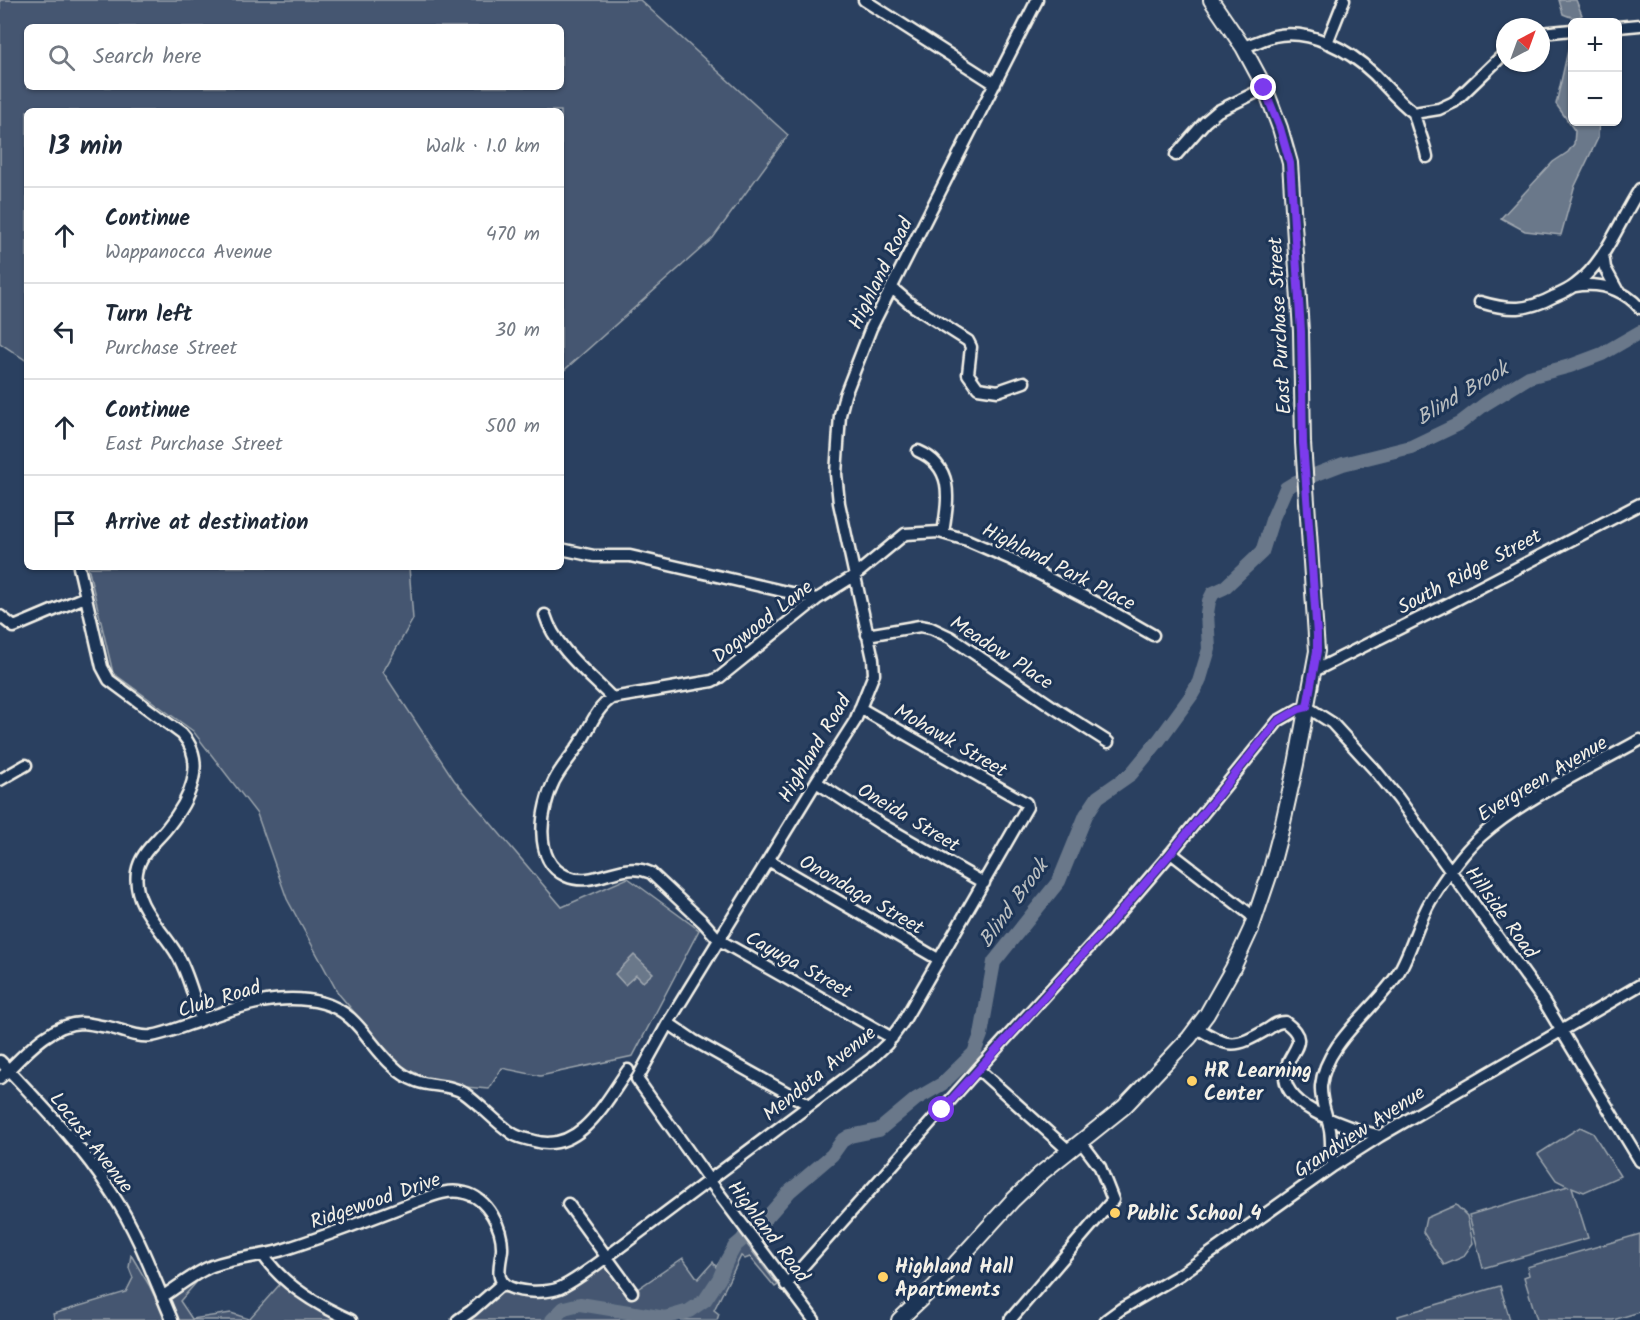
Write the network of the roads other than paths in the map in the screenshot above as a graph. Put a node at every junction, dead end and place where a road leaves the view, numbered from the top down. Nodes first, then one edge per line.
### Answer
1 (864, 0) edge
2 (1037, 0) edge
3 (1211, 0) edge
4 (1344, 0) edge
5 (1640, 25) edge
6 (1622, 27) edge
7 (1568, 30) edge
8 (1550, 32) edge
9 (1326, 43) junction
10 (1243, 47) junction
11 (1496, 62) edge
12 (995, 84) junction
13 (1264, 88) junction
14 (1414, 113) junction
15 (1176, 155) dead end
16 (1427, 157) dead end
17 (1640, 189) edge
18 (1603, 254) junction
19 (1575, 286) junction
20 (892, 288) junction
21 (1617, 290) junction
22 (1480, 302) dead end
23 (1640, 308) edge
24 (1024, 382) dead end
25 (918, 452) dead end
26 (1640, 504) edge
27 (943, 533) junction
28 (564, 550) edge
29 (80, 570) edge
30 (854, 576) junction
31 (85, 597) junction
32 (817, 599) junction
33 (545, 615) dead end
34 (0, 616) edge
35 (867, 635) junction
36 (1153, 635) dead end
37 (1314, 670) junction
38 (612, 698) junction
39 (1307, 707) junction
40 (860, 708) junction
41 (1640, 740) edge
42 (1108, 742) dead end
43 (26, 765) dead end
44 (0, 780) edge
45 (816, 782) junction
46 (1024, 802) joint
47 (1171, 853) junction
48 (768, 860) junction
49 (1450, 871) junction
50 (984, 883) junction
51 (1255, 918) junction
52 (719, 940) junction
53 (938, 959) junction
54 (1640, 985) edge
55 (201, 1020) junction
56 (668, 1023) junction
57 (1197, 1028) junction
58 (1561, 1029) junction
59 (892, 1038) junction
60 (0, 1061) edge
61 (978, 1069) junction
62 (9, 1070) junction
63 (628, 1070) dead end
64 (0, 1078) edge
65 (809, 1106) junction
66 (1325, 1116) junction
67 (1380, 1136) junction
68 (1081, 1142) junction
69 (1069, 1151) junction
70 (1640, 1161) edge
71 (1333, 1166) junction
72 (709, 1180) junction
73 (568, 1204) dead end
74 (263, 1255) junction
75 (608, 1256) junction
76 (503, 1283) junction
77 (786, 1285) junction
78 (632, 1292) dead end
79 (162, 1298) junction
80 (172, 1320) edge
81 (351, 1320) edge
82 (458, 1320) edge
83 (814, 1320) edge
84 (899, 1320) edge
85 (1010, 1320) edge
86 (1106, 1320) edge

1 - 12 street
2 - 12 street, Highland Road
3 - 10 main road, East Purchase Street
4 - 9 street
5 - 6 street
7 - 8 street
9 - 10 street
9 - 14 street
10 - 13 main road, East Purchase Street
11 - 14 street
12 - 20 street, Highland Road
13 - 15 street
13 - 37 main road, East Purchase Street
14 - 16 street
17 - 18 street
18 - 19 street
18 - 21 street
19 - 21 street
19 - 22 street
20 - 24 street
20 - 30 street, Highland Road
21 - 23 street
25 - 27 street
26 - 37 street, South Ridge Street
27 - 30 street, Highland Park Place
27 - 36 street, Highland Park Place
28 - 32 street
29 - 31 street
30 - 32 street, Dogwood Lane
30 - 35 street, Highland Road
31 - 34 street
31 - 55 street
32 - 38 street, Dogwood Lane
33 - 38 street
35 - 40 street, Highland Road
35 - 42 street, Meadow Place
37 - 39 main road, East Purchase Street
38 - 52 street
39 - 47 street
39 - 49 street, Hillside Road
39 - 51 main road
40 - 45 street, Highland Road
40 - 46 street, Mohawk Street
41 - 49 street, Evergreen Avenue
43 - 44 street
45 - 48 street, Highland Road
45 - 50 street, Oneida Street
46 - 50 street, Mendota Avenue
47 - 51 street
47 - 61 street
48 - 52 street, Highland Road
48 - 53 street, Onondaga Street
49 - 58 street, Hillside Road
49 - 66 street, Evergreen Avenue
50 - 53 street, Mendota Avenue
51 - 57 main road
52 - 56 street, Highland Road
52 - 59 street, Cayuga Street
53 - 59 street, Mendota Avenue
54 - 58 street, Grandview Avenue
55 - 62 street, Club Road
55 - 63 street, Club Road
56 - 65 street
56 - 72 street, Highland Road
57 - 66 street
57 - 68 main road
58 - 67 street, Grandview Avenue
58 - 70 street, Hillside Road
59 - 65 street, Mendota Avenue
60 - 62 street, Locust Avenue
61 - 69 street
61 - 77 street
62 - 64 street, Club Road
62 - 79 street, Locust Avenue
65 - 72 street, Mendota Avenue
66 - 67 street
66 - 71 street, Evergreen Avenue
67 - 71 street, Grandview Avenue
68 - 69 main road
68 - 85 street
69 - 84 main road
71 - 86 street, Grandview Avenue
72 - 75 street, Mendota Avenue
72 - 77 street, Highland Road
73 - 75 street
74 - 76 street, Ridgewood Drive
74 - 79 street, Ridgewood Drive
74 - 81 street
75 - 76 street
75 - 78 street
76 - 82 street
77 - 83 street, Highland Road
79 - 80 street, Locust Avenue

